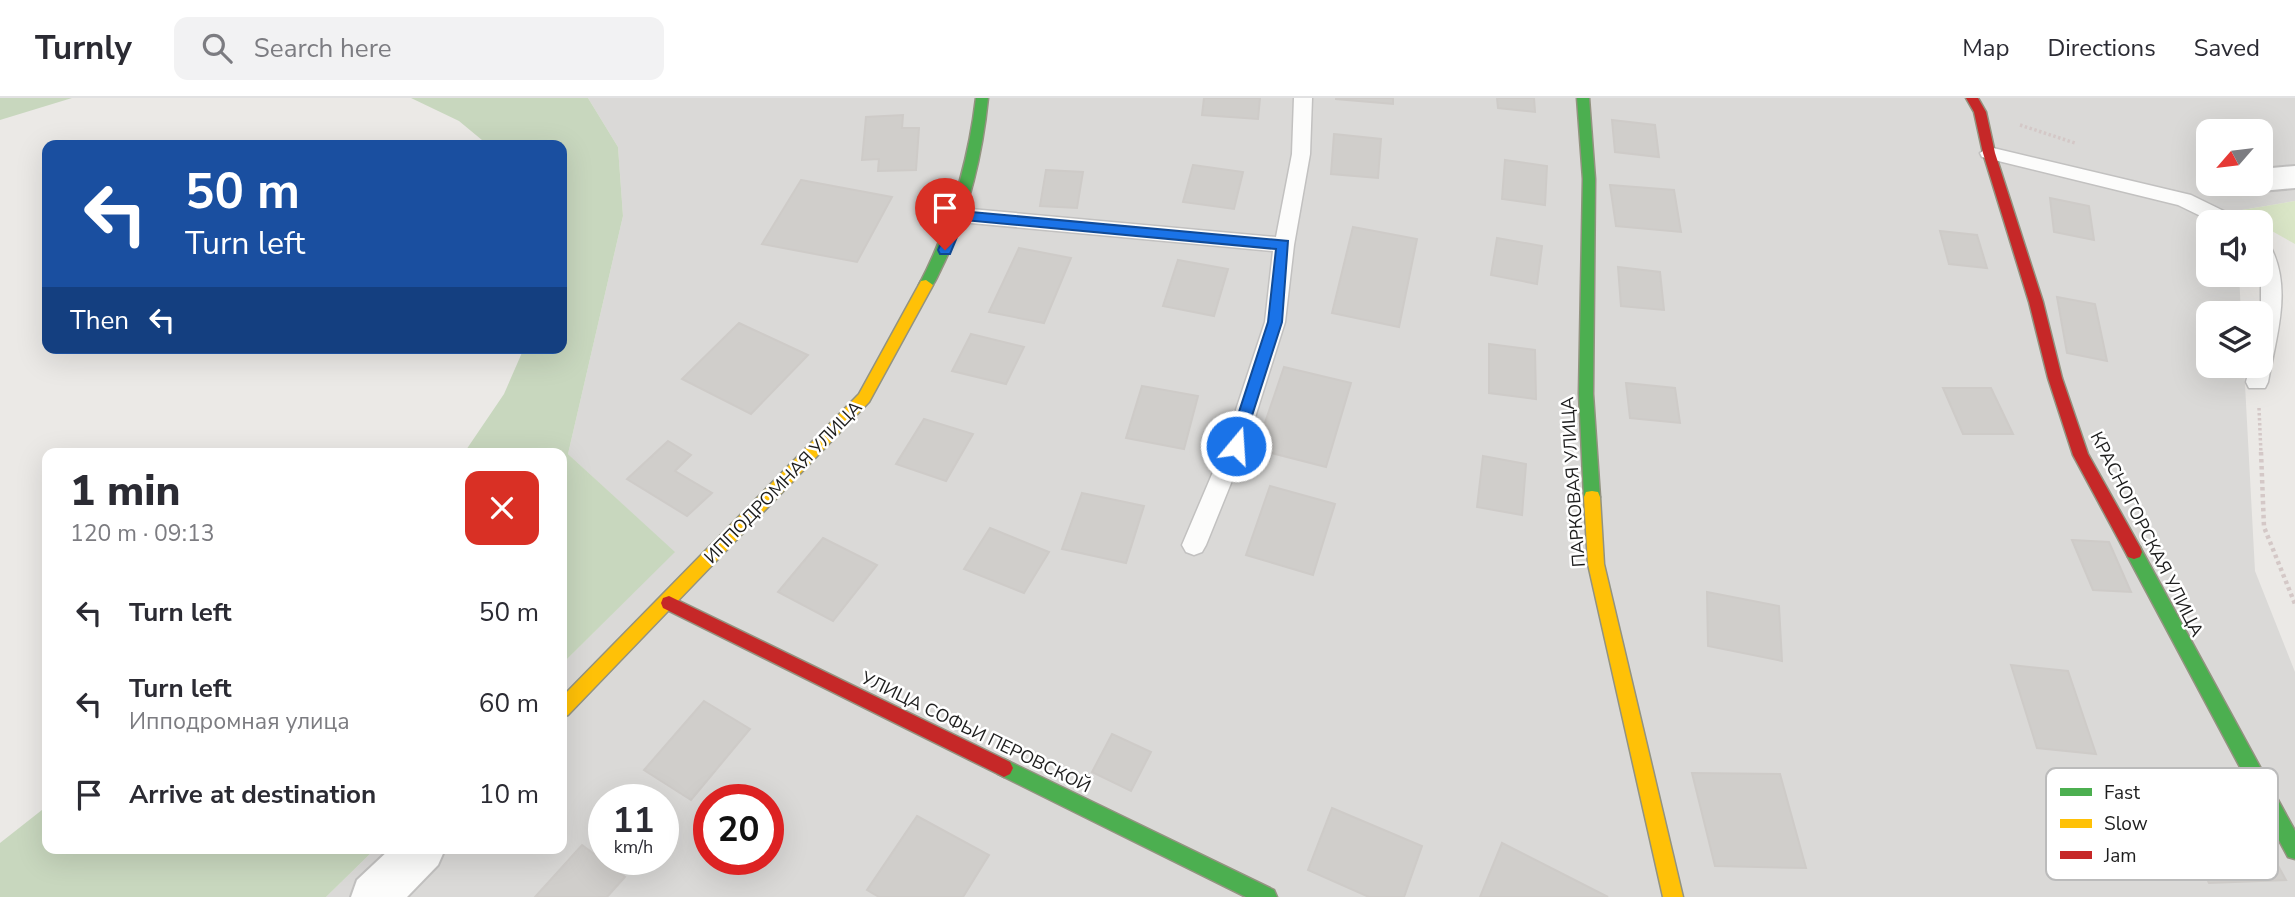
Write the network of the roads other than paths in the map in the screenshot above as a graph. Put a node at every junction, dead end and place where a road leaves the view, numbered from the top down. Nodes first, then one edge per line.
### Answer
1 (982, 98) edge
2 (1303, 98) edge
3 (1583, 98) edge
4 (1972, 98) edge
5 (1989, 153) junction
6 (2295, 177) edge
7 (2273, 179) edge
8 (2204, 210) edge
9 (960, 215) junction
10 (1284, 245) junction
11 (1194, 545) dead end
12 (668, 603) junction
13 (567, 704) edge
14 (2251, 768) edge
15 (2278, 819) edge
16 (2295, 850) edge
17 (417, 854) edge
18 (374, 897) edge
19 (1267, 897) edge
20 (1673, 897) edge

1 - 9 street, ИППОДРОМНАЯ УЛИЦА
2 - 10 lane
3 - 20 street, ПАРКОВАЯ УЛИЦА
4 - 5 street, КРАСНОГОРСКАЯ УЛИЦА
5 - 8 lane
5 - 14 street, КРАСНОГОРСКАЯ УЛИЦА
6 - 7 street
9 - 10 lane
9 - 12 street, ИППОДРОМНАЯ УЛИЦА
10 - 11 lane
12 - 13 street, ИППОДРОМНАЯ УЛИЦА
12 - 19 street, УЛИЦА СОФЬИ ПЕРОВСКОЙ
15 - 16 street, КРАСНОГОРСКАЯ УЛИЦА
17 - 18 street

